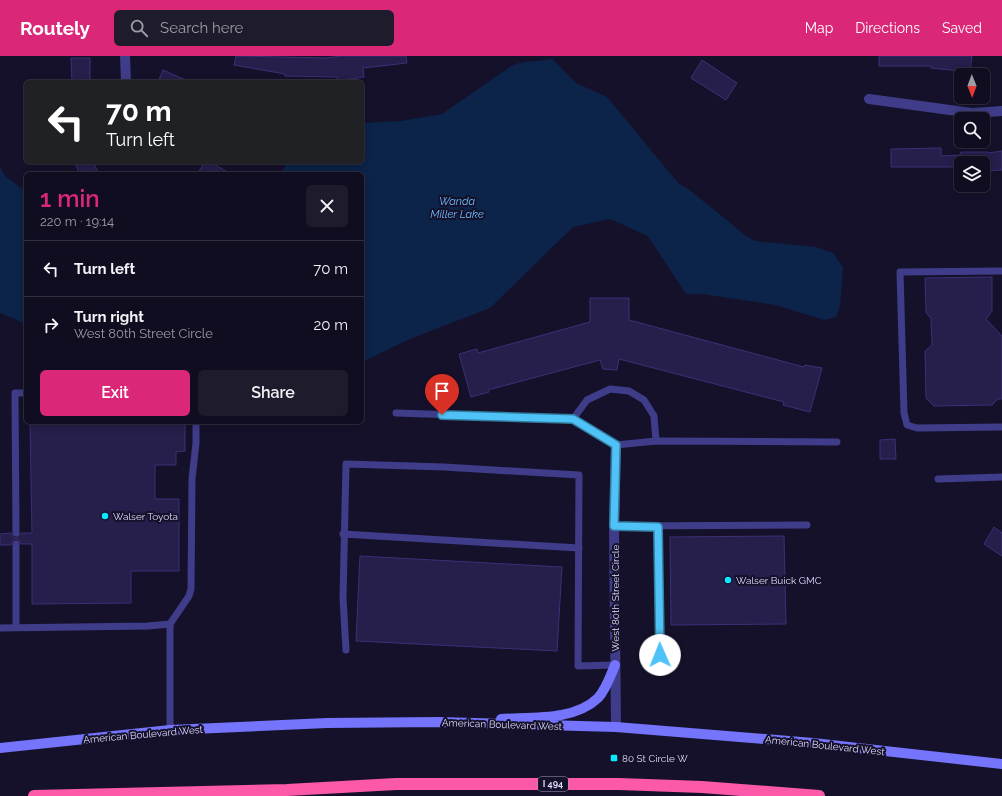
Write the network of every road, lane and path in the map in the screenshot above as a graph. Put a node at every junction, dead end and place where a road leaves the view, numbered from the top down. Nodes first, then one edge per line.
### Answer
1 (125, 56) edge
2 (126, 80) edge
3 (869, 99) dead end
4 (1002, 111) edge
5 (1002, 271) edge
6 (24, 393) edge
7 (396, 413) dead end
8 (573, 419) junction
9 (196, 424) edge
10 (1002, 427) edge
11 (656, 441) junction
12 (837, 442) dead end
13 (616, 445) junction
14 (1002, 477) edge
15 (938, 479) dead end
16 (807, 525) dead end
17 (614, 526) junction
18 (658, 527) junction
19 (16, 533) dead end
20 (343, 534) junction
21 (16, 544) dead end
22 (579, 548) junction
23 (170, 624) junction
24 (16, 627) junction
25 (0, 628) edge
26 (346, 650) dead end
27 (660, 655) dead end
28 (615, 666) junction
29 (455, 723) junction
30 (616, 728) junction
31 (170, 730) junction
32 (1, 748) edge
33 (1002, 764) edge
34 (287, 790) junction
35 (34, 796) edge
36 (232, 796) edge
37 (820, 796) edge

1 - 2 street
3 - 4 street
5 - 10 lane
6 - 19 lane
7 - 8 lane
8 - 11 lane
8 - 13 lane
9 - 23 lane
11 - 12 lane
11 - 13 lane
13 - 17 street, West 80th Street Circle
14 - 15 lane
16 - 18 lane
17 - 18 lane
17 - 28 street, West 80th Street Circle
18 - 27 lane
20 - 22 lane
20 - 22 lane
20 - 26 lane
21 - 24 lane
22 - 28 lane
23 - 24 lane
23 - 31 lane
24 - 25 lane
28 - 29 street
28 - 30 street, West 80th Street Circle
29 - 30 street, American Boulevard West
29 - 31 street, American Boulevard West
30 - 33 street, American Boulevard West
31 - 32 street, American Boulevard West
34 - 35 highway
34 - 36 highway, I 494
34 - 37 highway, I 494

